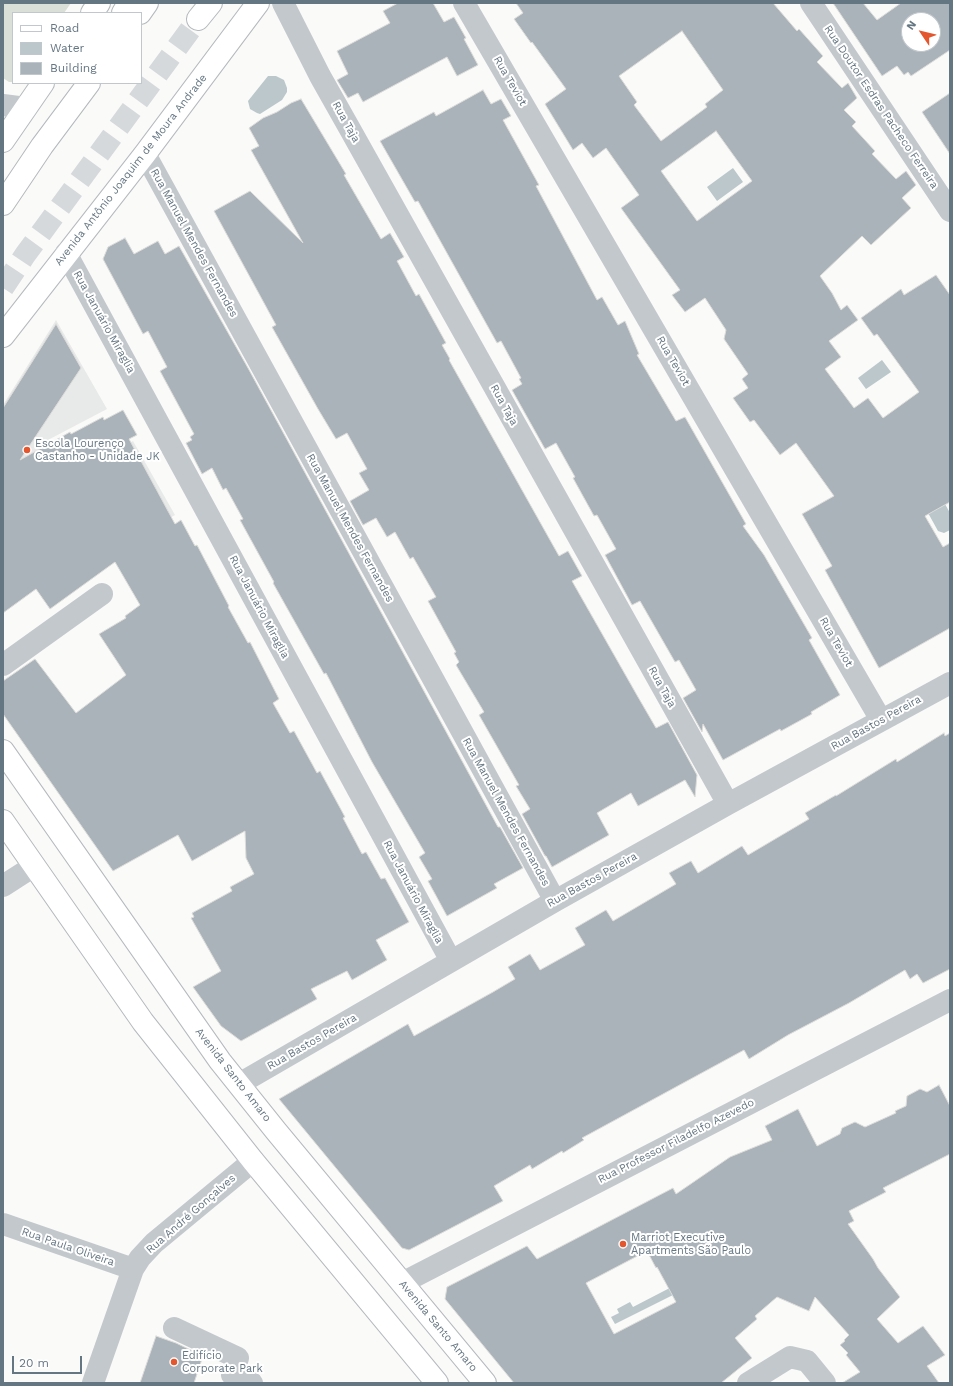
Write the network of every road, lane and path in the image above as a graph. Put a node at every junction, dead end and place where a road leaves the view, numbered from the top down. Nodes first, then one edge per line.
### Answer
1 (99, 3) edge
2 (129, 3) edge
3 (147, 3) edge
4 (258, 3) edge
5 (283, 3) edge
6 (464, 3) edge
7 (811, 3) edge
8 (93, 12) edge
9 (124, 12) edge
10 (141, 12) edge
11 (43, 84) edge
12 (79, 84) edge
13 (87, 84) edge
14 (3, 106) edge
15 (26, 108) junction
16 (3, 142) edge
17 (42, 146) junction
18 (145, 154) junction
19 (3, 204) edge
20 (950, 211) edge
21 (66, 253) junction
22 (7, 328) edge
23 (102, 594) dead end
24 (3, 665) edge
25 (950, 683) edge
26 (881, 720) junction
27 (3, 751) edge
28 (728, 804) junction
29 (3, 821) edge
30 (34, 866) junction
31 (3, 886) edge
32 (555, 901) junction
33 (451, 961) junction
34 (950, 1000) edge
35 (239, 1084) junction
36 (253, 1161) junction
37 (3, 1224) edge
38 (133, 1269) junction
39 (402, 1283) junction
40 (174, 1328) dead end
41 (476, 1379) edge
42 (93, 1383) edge
43 (252, 1383) edge
44 (437, 1383) edge
45 (748, 1383) edge
46 (825, 1383) edge

1 - 8 main road
2 - 9 main road
3 - 10 main road
4 - 18 main road, Avenida Antônio Joaquim de Moura Andrade
5 - 28 street, Rua Taja
6 - 26 street, Rua Teviot
7 - 20 street, Rua Doutor Esdras Pacheco Ferreira
11 - 15 main road
12 - 17 main road
13 - 17 main road
14 - 15 street
15 - 16 main road
17 - 19 main road
18 - 21 main road, Avenida Antônio Joaquim de Moura Andrade
18 - 32 street, Rua Manuel Mendes Fernandes
21 - 22 main road, Avenida Antônio Joaquim de Moura Andrade
21 - 33 street, Rua Januário Miraglia
23 - 24 street
25 - 26 street, Rua Bastos Pereira
26 - 28 street, Rua Bastos Pereira
27 - 35 main road, Avenida Santo Amaro
28 - 32 street, Rua Bastos Pereira
29 - 30 main road
30 - 31 street
30 - 36 main road
32 - 33 street, Rua Bastos Pereira
33 - 35 street, Rua Bastos Pereira
34 - 39 street, Rua Professor Filadelfo Azevedo
35 - 39 main road, Avenida Santo Amaro
36 - 38 street, Rua André Gonçalves
36 - 44 main road
37 - 38 street, Rua Paula Oliveira
38 - 42 street, Rua André Gonçalves
39 - 41 main road, Avenida Santo Amaro
40 - 43 street
45 - 46 street

